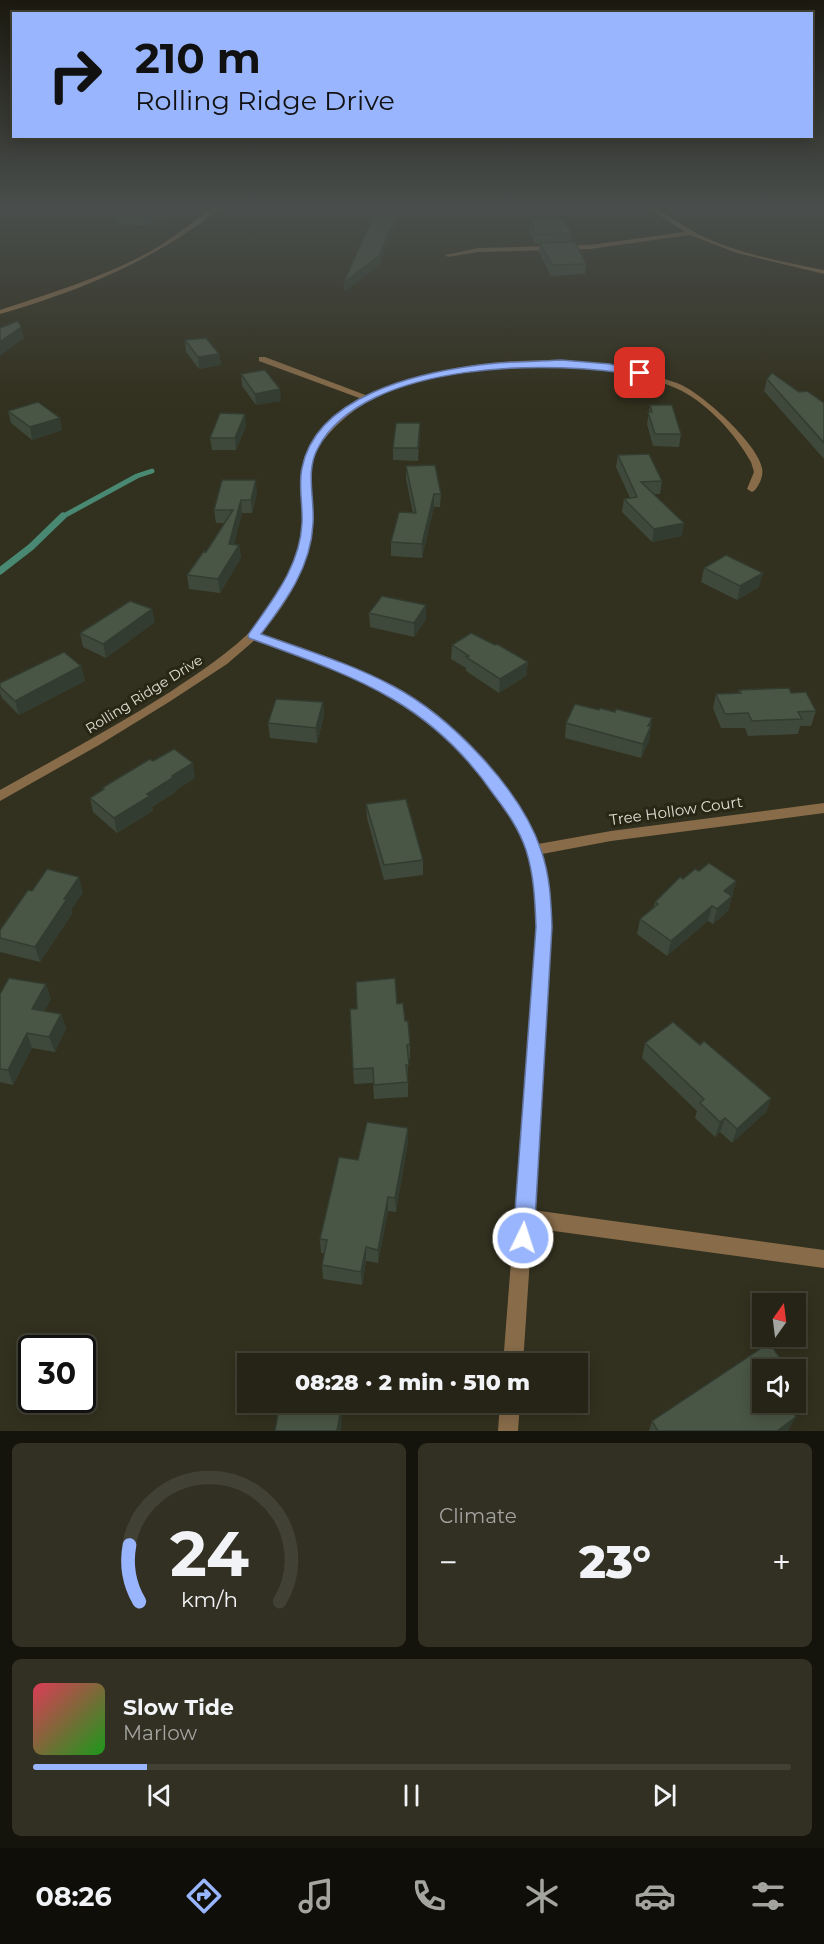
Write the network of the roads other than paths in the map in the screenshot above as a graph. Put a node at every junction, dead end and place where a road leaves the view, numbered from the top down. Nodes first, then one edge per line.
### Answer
1 (108, 273) edge
2 (0, 312) edge
3 (262, 359) dead end
4 (367, 398) junction
5 (752, 489) dead end
6 (254, 635) junction
7 (0, 796) edge
8 (824, 808) edge
9 (534, 850) junction
10 (525, 1218) junction
11 (824, 1259) edge
12 (514, 1353) edge
13 (509, 1413) edge
14 (508, 1431) edge

1 - 2 street
3 - 4 street
4 - 5 street, Rolling Ridge Drive
4 - 6 street, Rolling Ridge Drive
6 - 7 street, Rolling Ridge Drive
6 - 9 street
8 - 9 street, Tree Hollow Court
9 - 10 street
10 - 11 street
10 - 12 street
13 - 14 street

